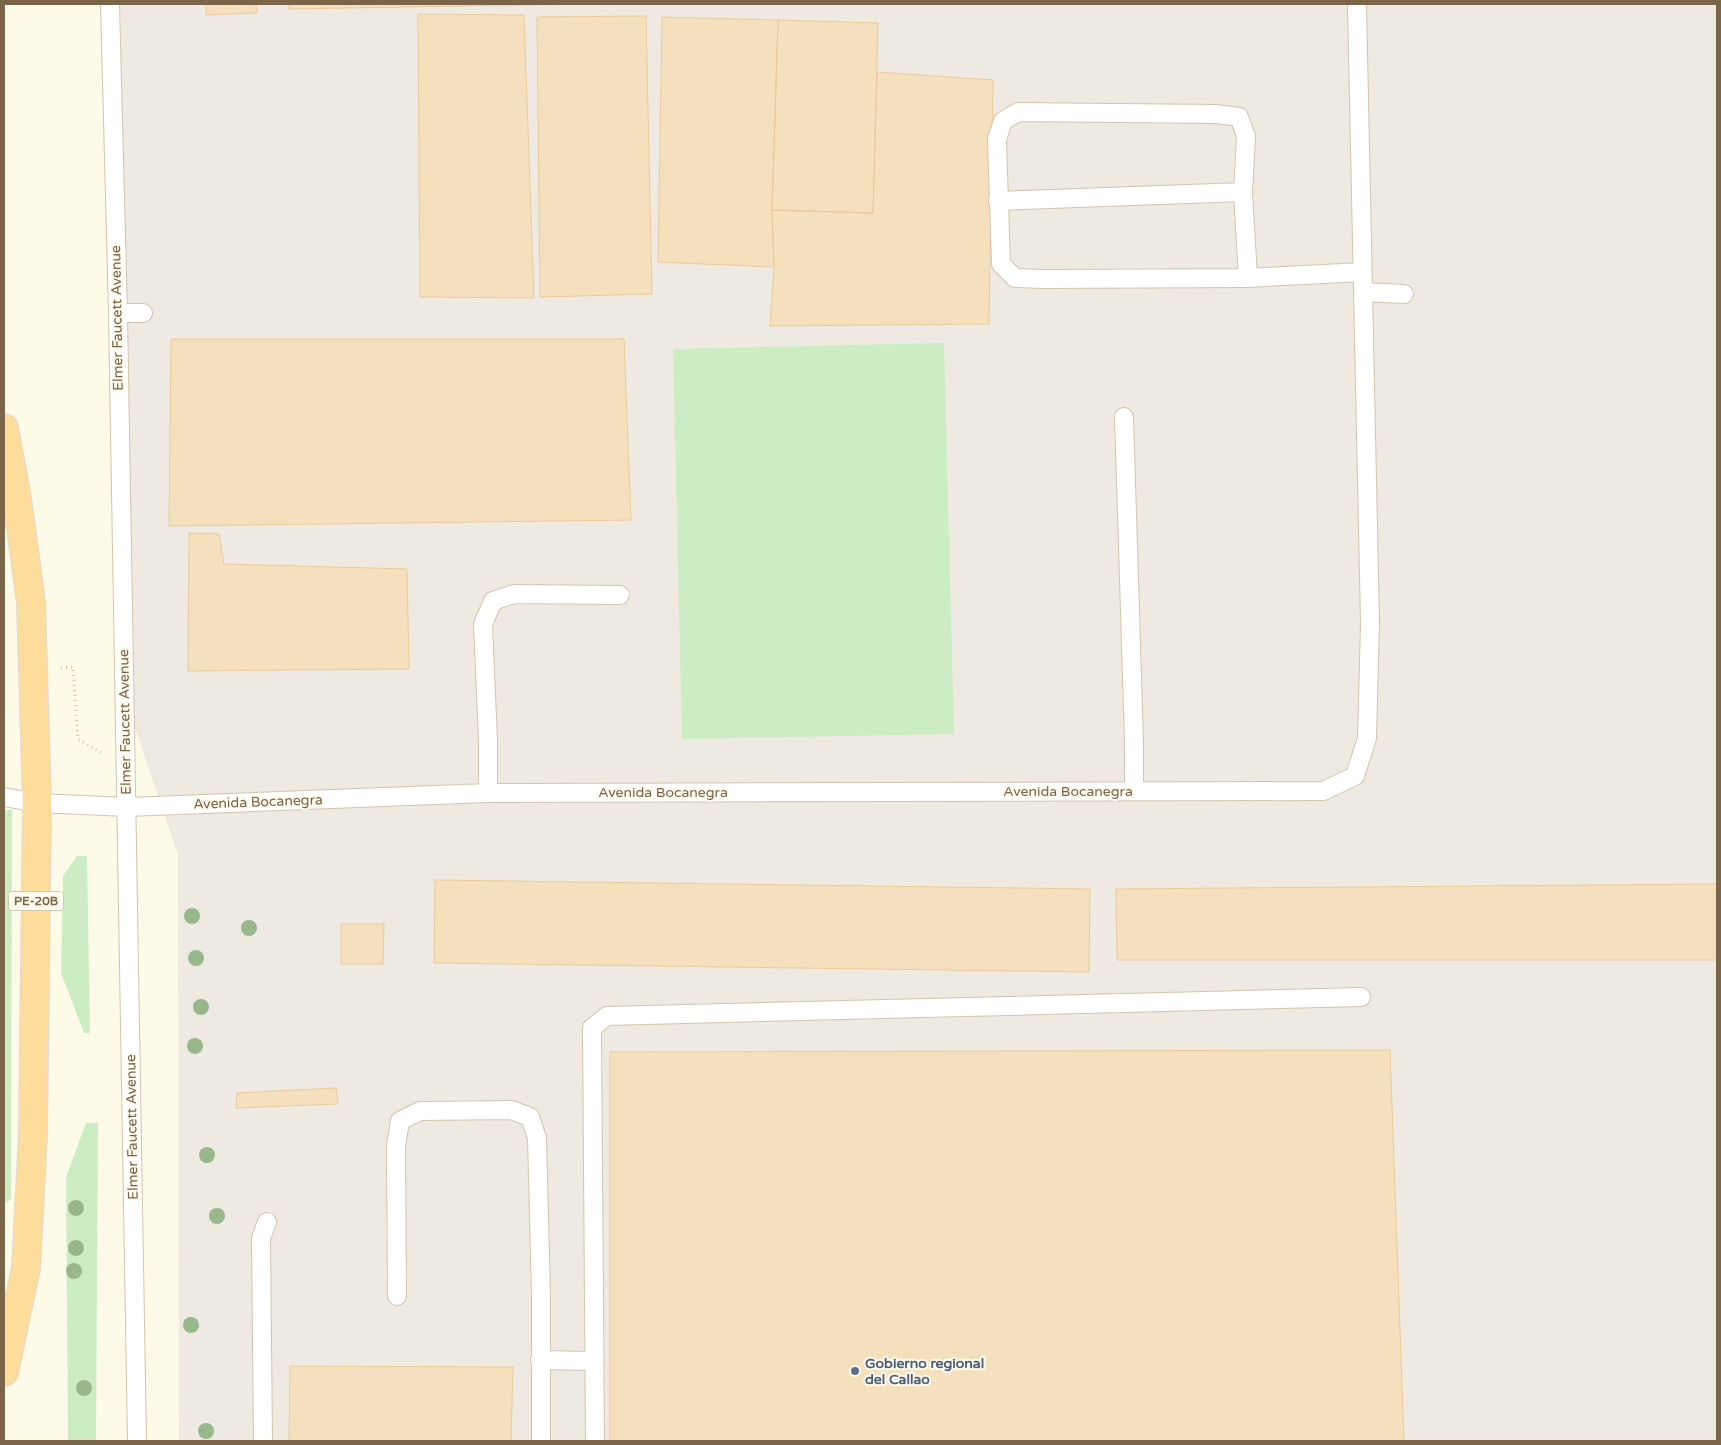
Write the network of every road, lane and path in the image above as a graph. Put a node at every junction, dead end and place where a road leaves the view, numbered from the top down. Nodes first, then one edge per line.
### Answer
1 (110, 4) edge
2 (1357, 4) edge
3 (1243, 192) junction
4 (998, 201) junction
5 (1362, 272) junction
6 (1248, 278) junction
7 (1362, 292) junction
8 (1404, 294) dead end
9 (118, 312) junction
10 (143, 313) dead end
11 (1124, 417) dead end
12 (4, 428) edge
13 (620, 595) dead end
14 (33, 670) junction
15 (126, 767) junction
16 (1134, 791) junction
17 (488, 793) junction
18 (4, 797) edge
19 (37, 803) junction
20 (127, 807) junction
21 (1361, 997) dead end
22 (267, 1222) dead end
23 (396, 1296) dead end
24 (540, 1360) junction
25 (594, 1361) junction
26 (4, 1372) edge
27 (136, 1441) edge
28 (263, 1441) edge
29 (541, 1441) edge
30 (594, 1441) edge

1 - 9 lane, Elmer Faucett Avenue
2 - 5 lane
3 - 4 lane
3 - 4 lane
3 - 6 lane
4 - 6 lane
5 - 6 lane
5 - 7 lane
7 - 8 lane
7 - 16 lane, Avenida Bocanegra
9 - 10 lane
9 - 15 lane, Elmer Faucett Avenue
11 - 16 lane
12 - 14 highway, PE-20B
13 - 17 lane
14 - 15 path
14 - 19 highway, PE-20B
15 - 20 lane, Elmer Faucett Avenue
16 - 17 lane, Avenida Bocanegra
17 - 20 lane, Avenida Bocanegra
18 - 19 lane, Avenida Bocanegra
19 - 20 lane, Avenida Bocanegra
19 - 26 highway, PE-20B
20 - 27 lane, Elmer Faucett Avenue
21 - 25 lane
22 - 28 lane
23 - 24 lane
24 - 25 lane
24 - 29 lane
25 - 30 lane

